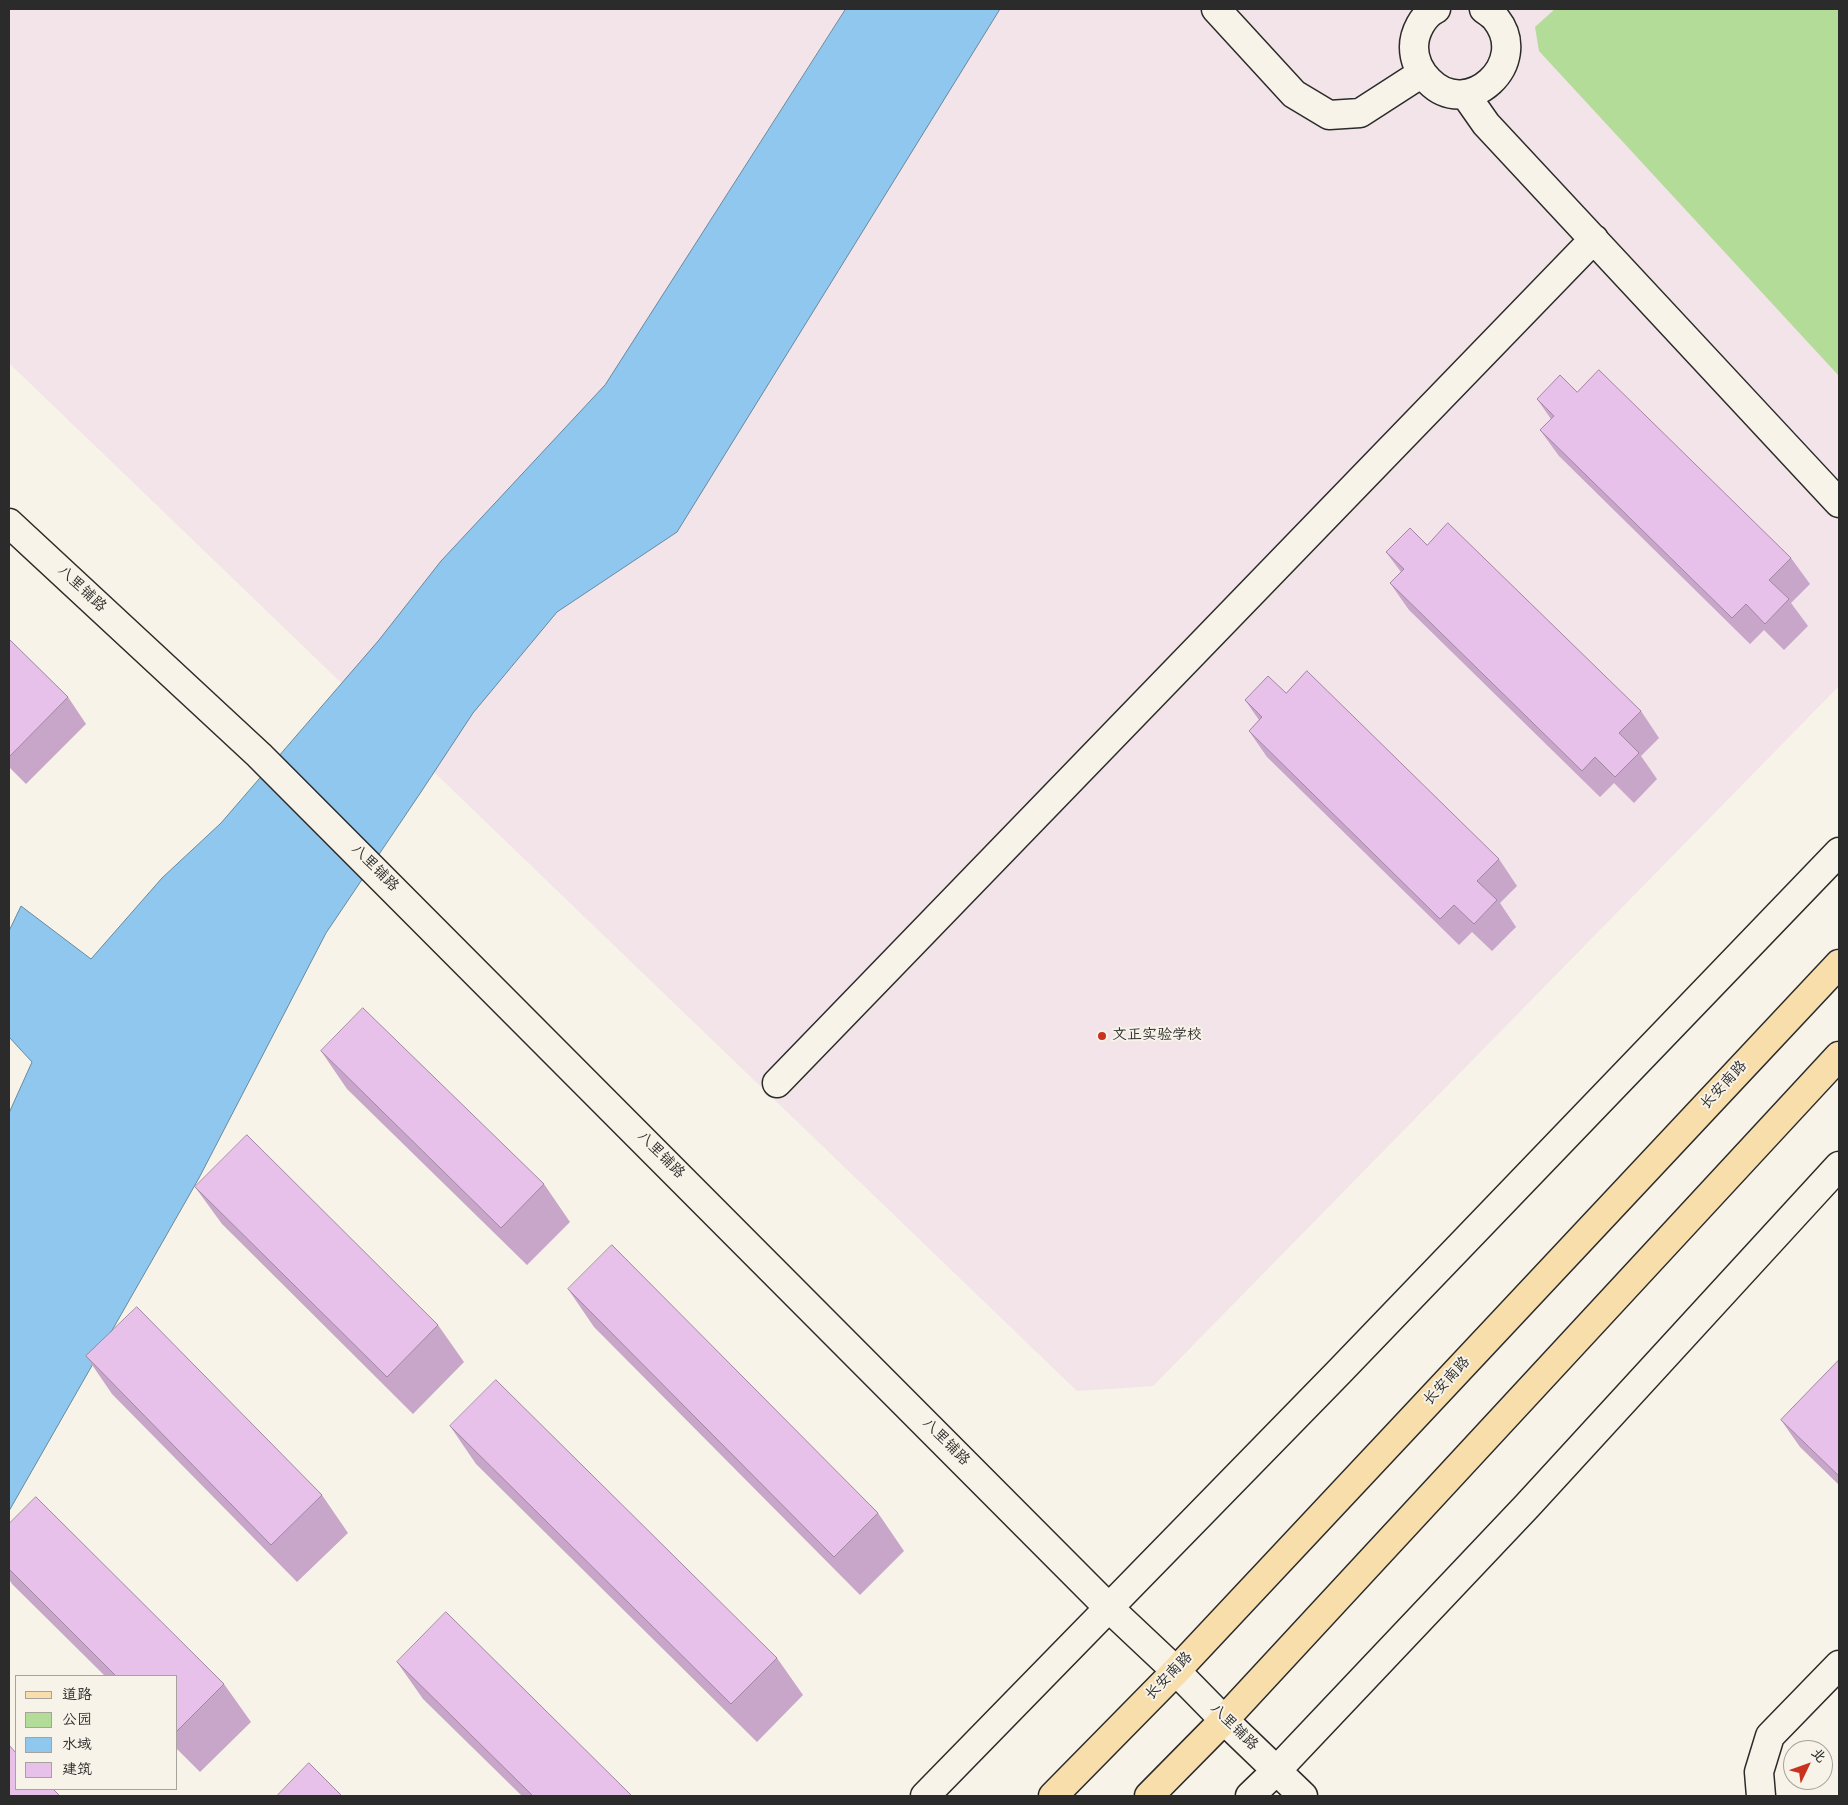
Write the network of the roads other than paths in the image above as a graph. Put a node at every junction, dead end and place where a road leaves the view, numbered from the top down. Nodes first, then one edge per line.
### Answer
1 (1216, 9) edge
2 (1436, 9) edge
3 (1495, 12) edge
4 (1422, 73) junction
5 (1465, 94) junction
6 (1594, 239) junction
7 (1839, 503) edge
8 (9, 523) edge
9 (1839, 852) edge
10 (1839, 964) edge
11 (1839, 1056) edge
12 (777, 1083) dead end
13 (1839, 1166) edge
14 (1108, 1607) junction
15 (1839, 1665) edge
16 (1176, 1671) junction
17 (1224, 1720) junction
18 (1277, 1770) junction
19 (925, 1796) edge
20 (1053, 1796) edge
21 (1149, 1796) edge
22 (1250, 1796) edge
23 (1303, 1796) edge
24 (1761, 1796) edge

1 - 4 street
2 - 4 street
3 - 5 street
4 - 5 street
5 - 6 street
6 - 7 street
6 - 12 street
8 - 14 street, 八里铺路
9 - 14 street
10 - 16 main road, 长安南路
11 - 17 main road
13 - 18 street
14 - 16 street, 八里铺路
14 - 19 street
15 - 24 street
16 - 17 street, 八里铺路
16 - 20 main road, 长安南路
17 - 18 street, 八里铺路
17 - 21 main road
18 - 22 street
18 - 23 street, 八里铺路

